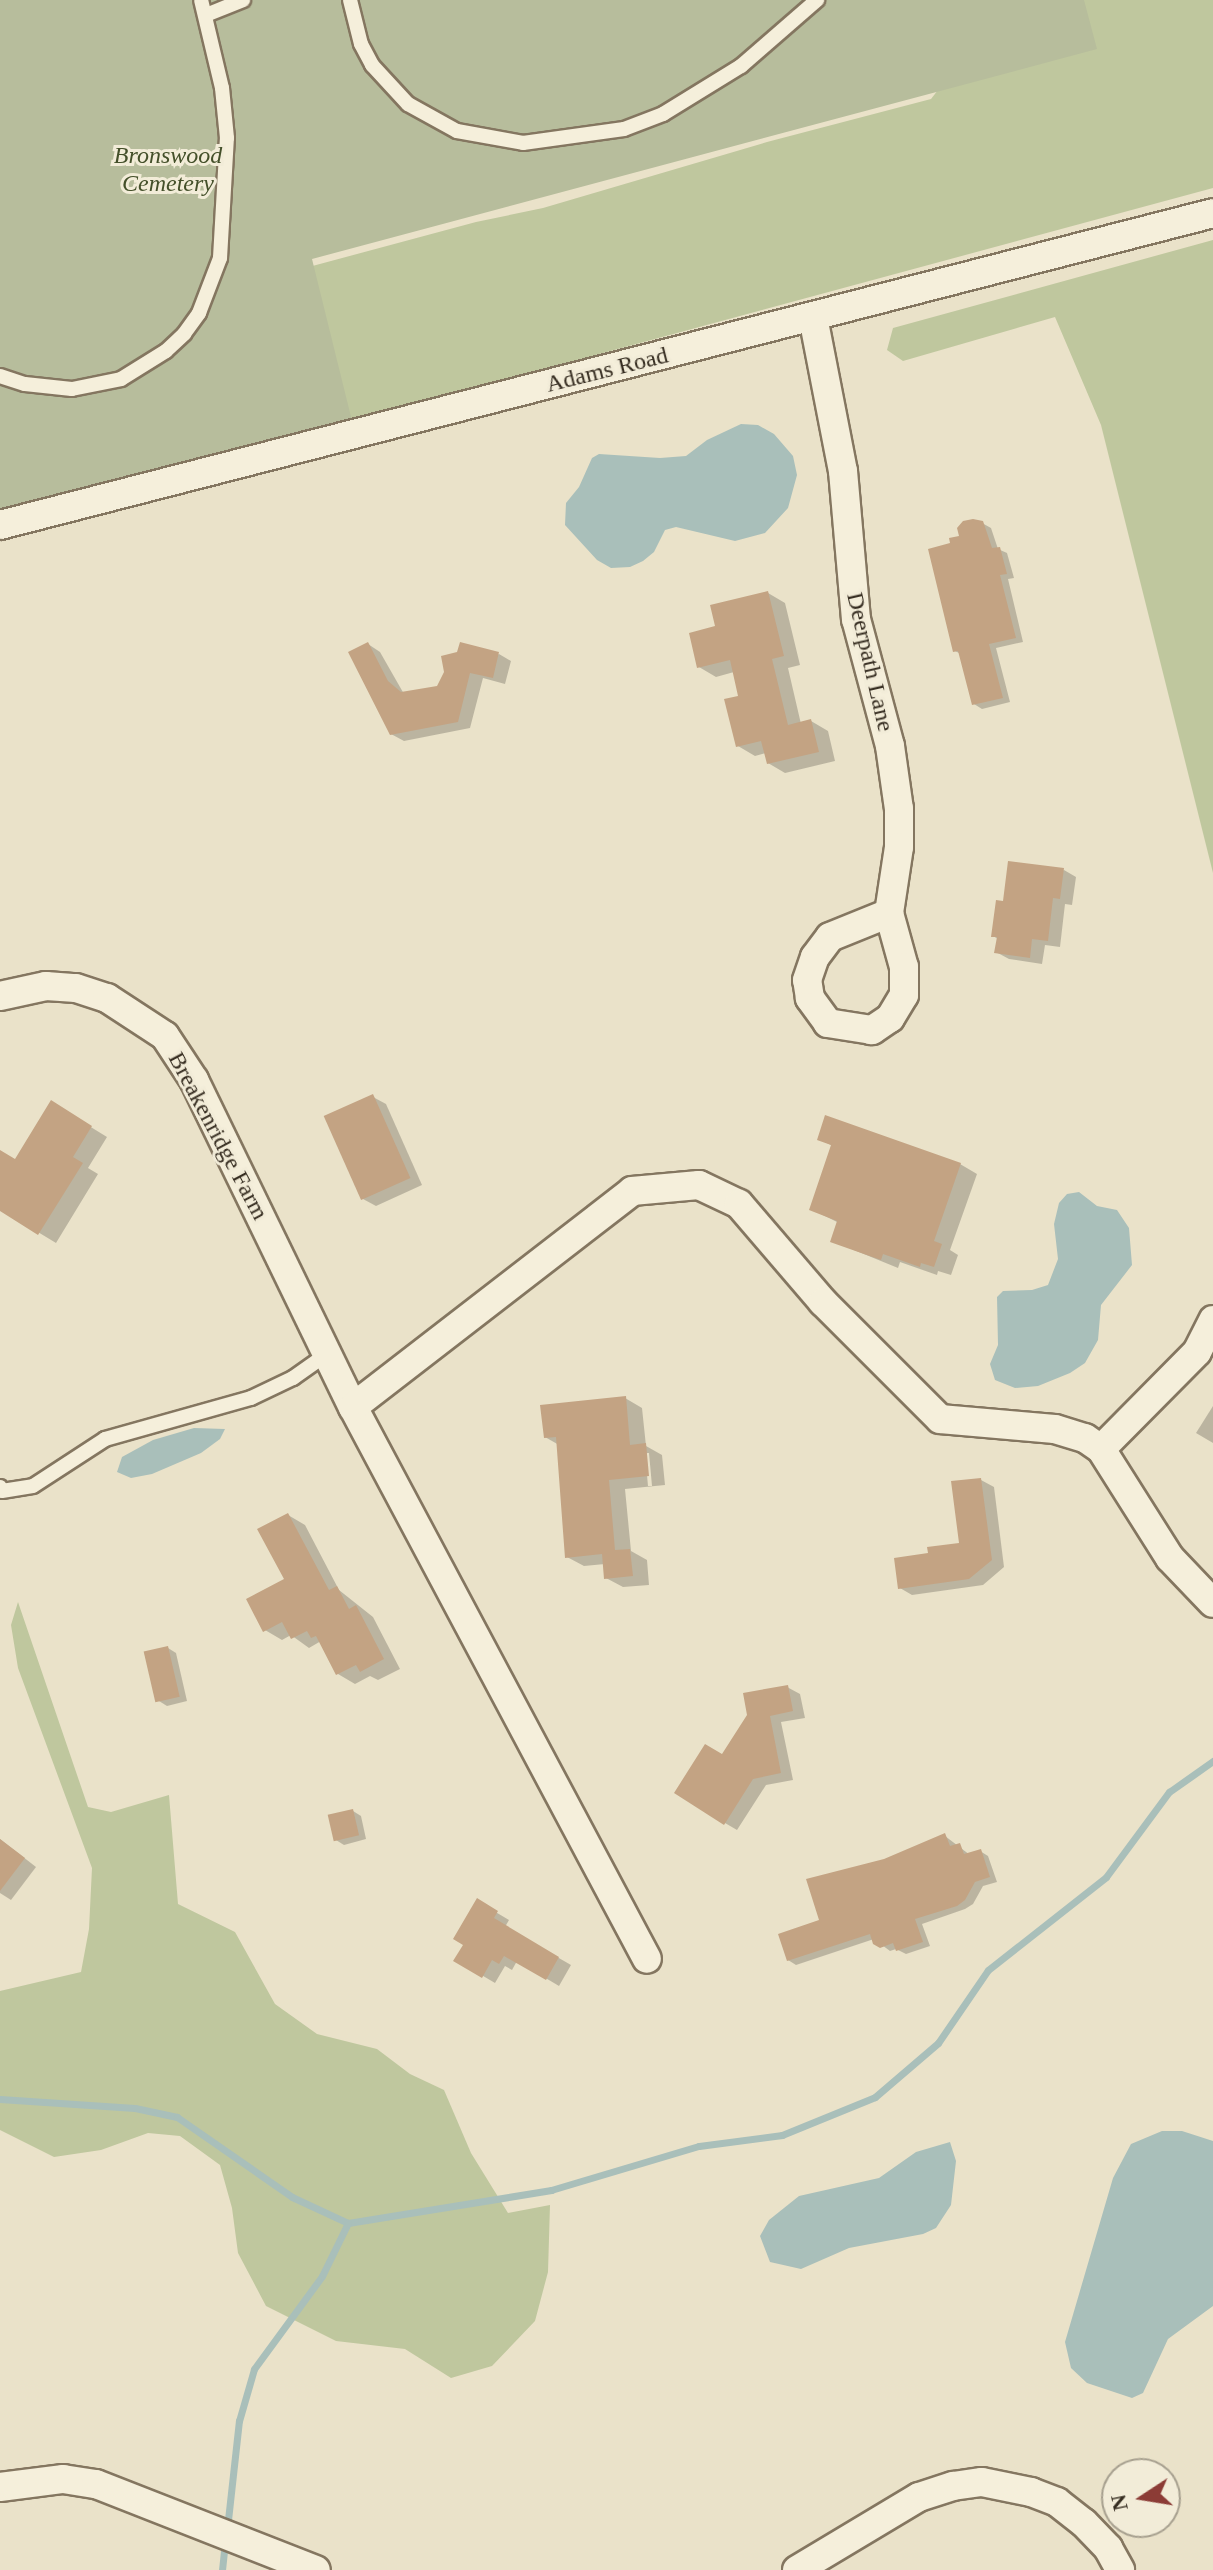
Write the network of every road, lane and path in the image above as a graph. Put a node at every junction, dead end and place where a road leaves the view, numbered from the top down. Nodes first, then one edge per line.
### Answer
1 (201, 0) edge
2 (243, 0) edge
3 (350, 0) edge
4 (817, 0) edge
5 (206, 15) junction
6 (1213, 213) edge
7 (813, 317) junction
8 (0, 376) edge
9 (0, 525) edge
10 (889, 913) dead end
11 (0, 996) edge
12 (1213, 1320) edge
13 (327, 1354) junction
14 (353, 1407) junction
15 (1101, 1449) junction
16 (0, 1487) edge
17 (1213, 1603) edge
18 (647, 1959) dead end
19 (0, 2487) edge
20 (316, 2570) edge
21 (797, 2570) edge
22 (1120, 2570) edge

1 - 5 lane
2 - 5 lane
3 - 4 lane
5 - 8 lane
6 - 7 street, Adams Road
7 - 9 street, Adams Road
7 - 10 street, Deerpath Lane
11 - 13 street, Breakenridge Farm
12 - 15 street
13 - 14 street, Breakenridge Farm
13 - 16 lane
14 - 15 street
14 - 18 street, Breakenridge Farm
15 - 17 street
19 - 20 street
21 - 22 street

